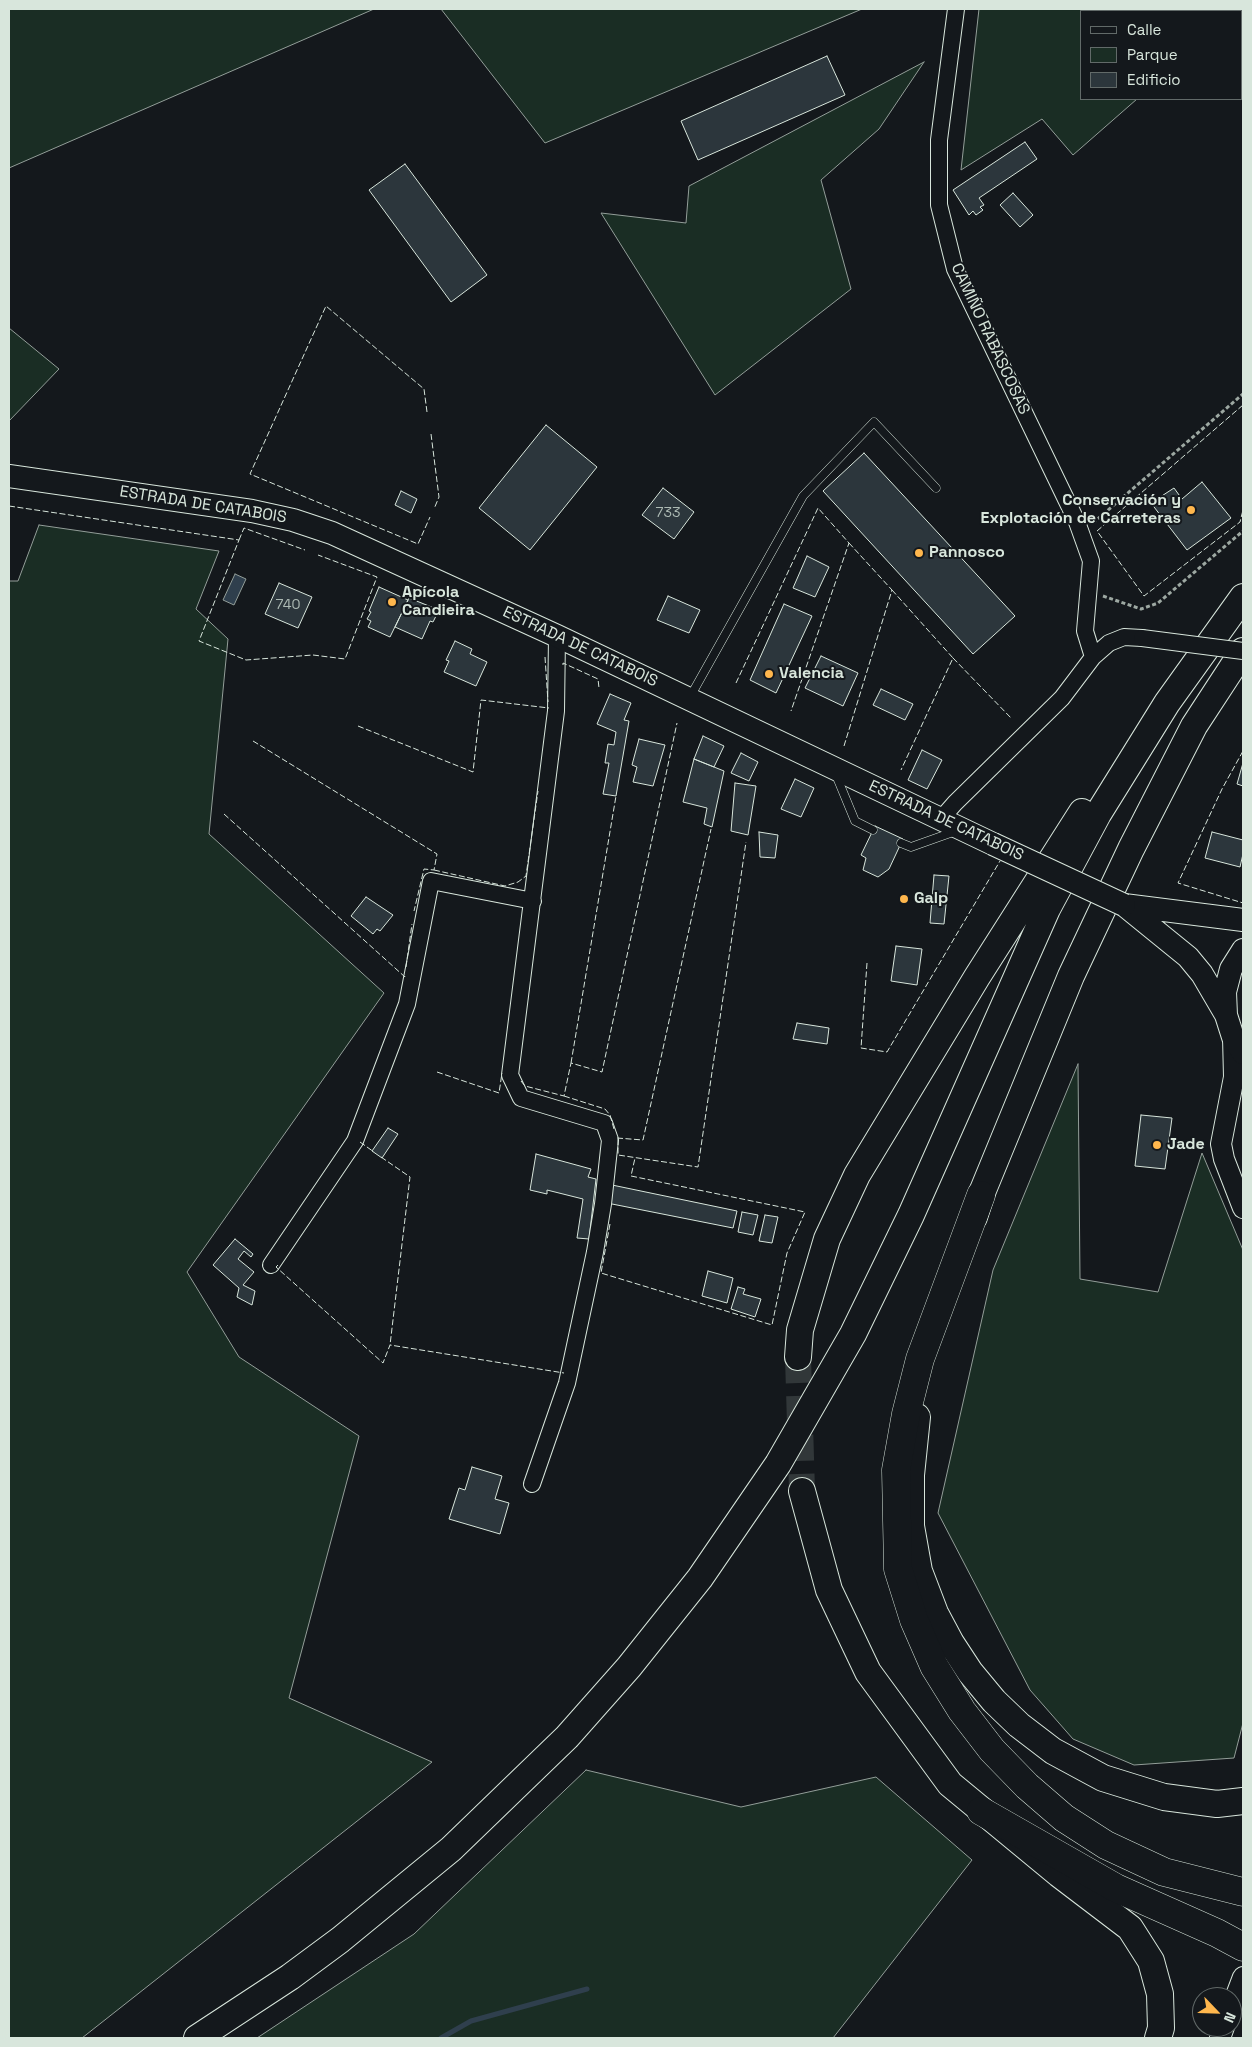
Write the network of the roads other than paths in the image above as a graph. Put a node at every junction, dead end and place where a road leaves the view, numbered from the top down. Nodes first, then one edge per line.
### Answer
1 (956, 9) edge
2 (9, 476) edge
3 (936, 488) dead end
4 (1243, 597) edge
5 (557, 636) junction
6 (1243, 651) edge
7 (1092, 657) junction
8 (1196, 660) junction
9 (689, 699) junction
10 (833, 768) junction
11 (941, 819) junction
12 (962, 829) junction
13 (873, 830) dead end
14 (901, 843) dead end
15 (533, 901) junction
16 (1124, 905) junction
17 (1243, 920) edge
18 (1243, 950) edge
19 (1226, 1015) junction
20 (1238, 1045) edge
21 (1236, 1110) edge
22 (981, 1194) junction
23 (1243, 1208) edge
24 (271, 1265) dead end
25 (798, 1357) tunnel mouth
26 (532, 1484) dead end
27 (802, 1490) tunnel mouth
28 (1243, 1801) edge
29 (981, 1811) junction
30 (1243, 1892) edge
31 (1243, 1948) edge
32 (197, 2038) edge
33 (1158, 2038) edge

1 - 7 street, CAMIÑO RABASCOSAS
2 - 5 main road, ESTRADA DE CATABOIS
3 - 9 lane
4 - 8 highway
5 - 9 main road, ESTRADA DE CATABOIS
5 - 15 street
6 - 7 street, bridge
6 - 22 highway
7 - 11 street
8 - 25 highway
8 - 32 highway
9 - 10 main road, ESTRADA DE CATABOIS
10 - 11 main road, ESTRADA DE CATABOIS
10 - 13 lane
11 - 12 main road, ESTRADA DE CATABOIS
12 - 14 lane
12 - 16 main road, ESTRADA DE CATABOIS, bridge
15 - 24 street
15 - 26 street
16 - 17 main road
16 - 19 main road
18 - 19 main road
19 - 20 main road
20 - 21 street
21 - 23 street
22 - 28 highway
22 - 30 highway
27 - 29 highway
29 - 31 highway
29 - 33 highway

